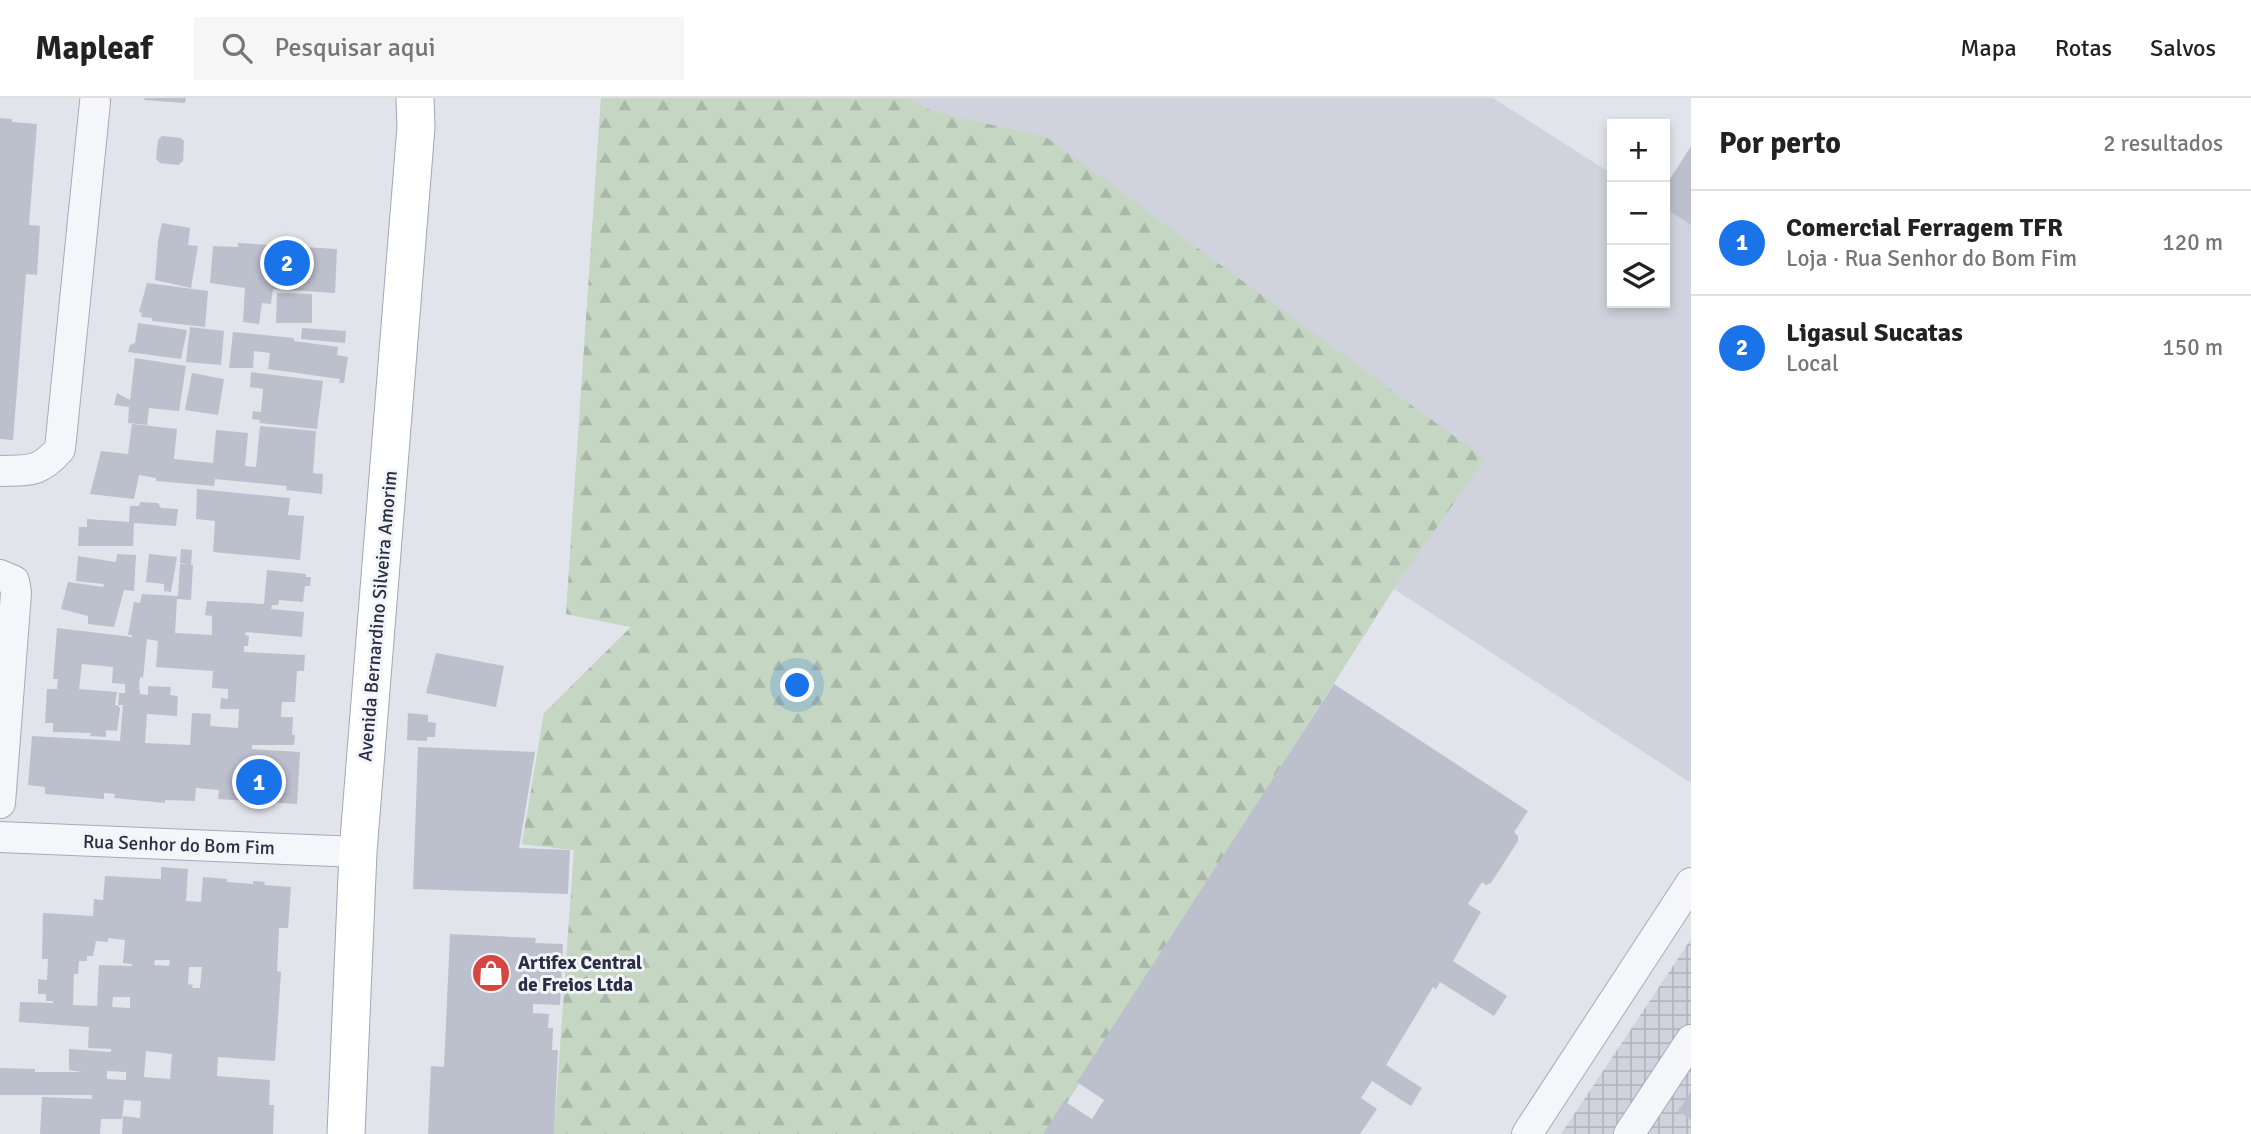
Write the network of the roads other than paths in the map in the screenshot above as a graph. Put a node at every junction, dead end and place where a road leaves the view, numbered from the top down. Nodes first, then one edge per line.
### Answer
1 (415, 98) edge
2 (95, 102) dead end
3 (0, 471) edge
4 (7, 578) edge
5 (0, 803) edge
6 (0, 837) edge
7 (358, 852) junction
8 (1691, 883) edge
9 (1691, 1040) edge
10 (346, 1134) edge
11 (1527, 1134) edge
12 (1629, 1134) edge

1 - 7 main road, Avenida Bernardino Silveira Amorim
2 - 3 street
4 - 5 street
6 - 7 street, Rua Senhor do Bom Fim
7 - 10 main road, Avenida Bernardino Silveira Amorim
8 - 11 street
9 - 12 street

